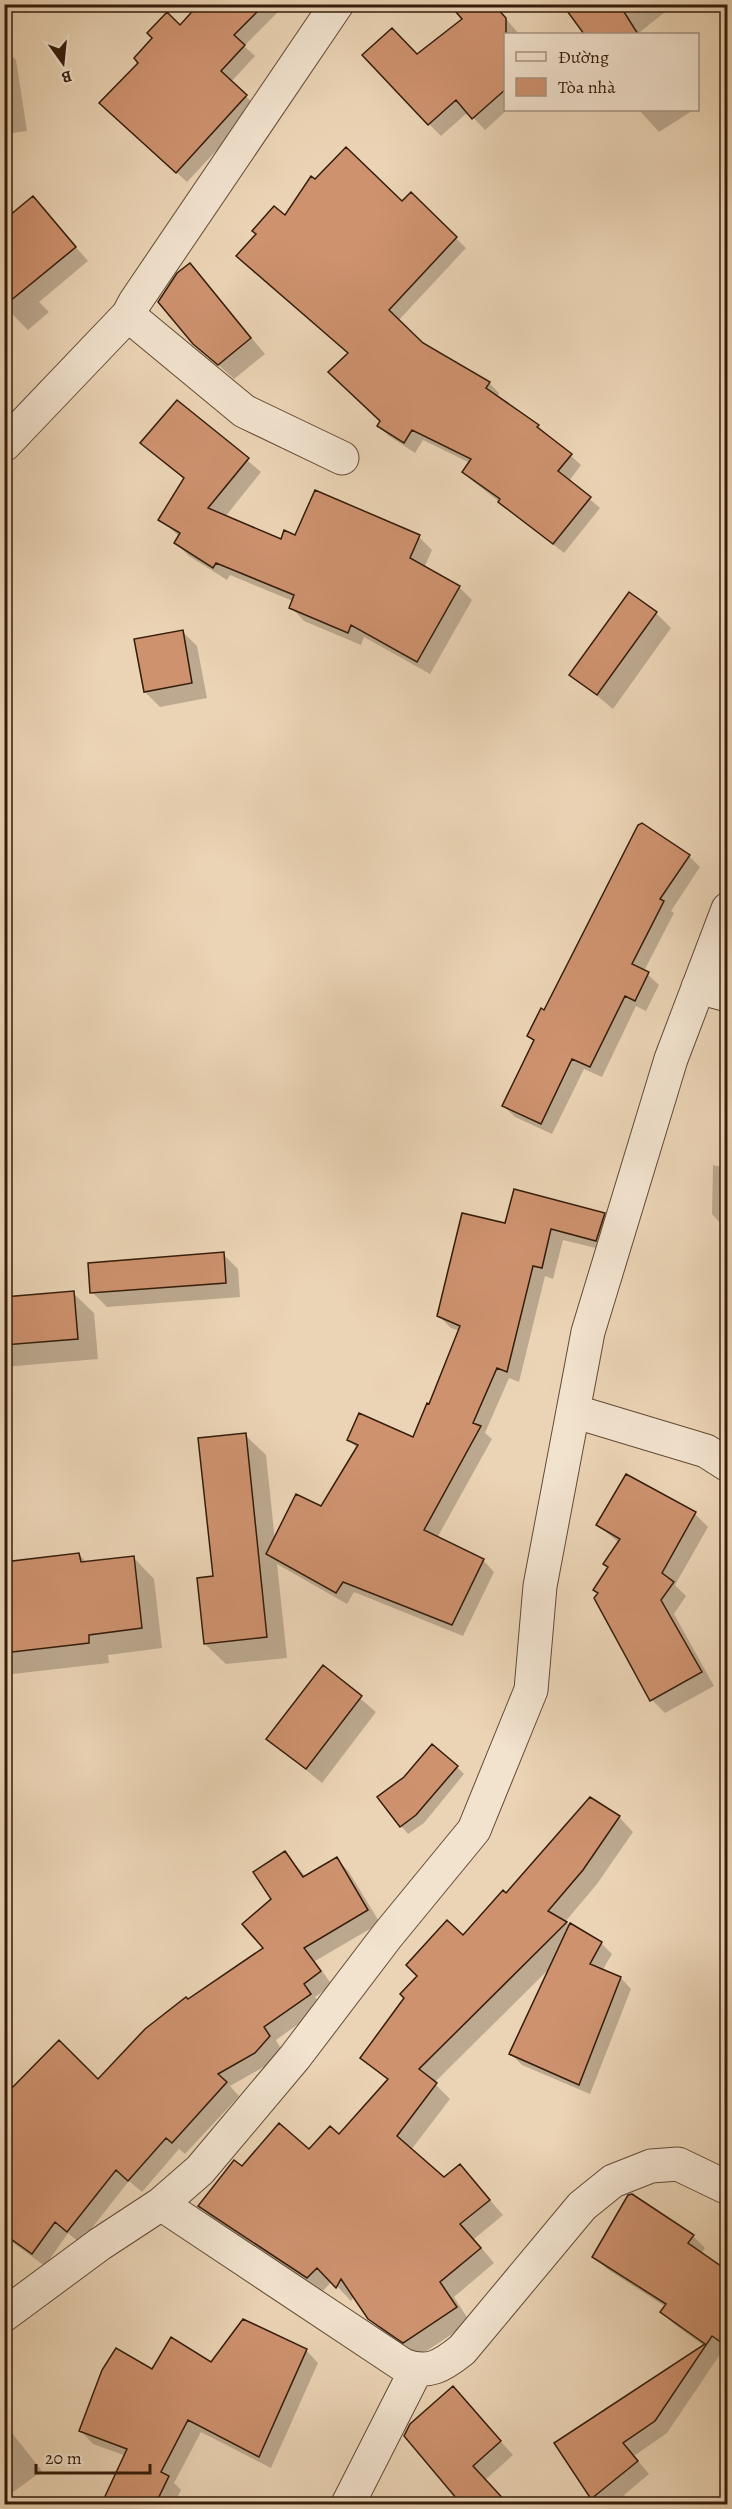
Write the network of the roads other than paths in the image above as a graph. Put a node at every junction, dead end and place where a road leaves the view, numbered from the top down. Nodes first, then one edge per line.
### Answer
1 (337, 4) edge
2 (128, 315) junction
3 (4, 445) edge
4 (342, 458) dead end
5 (728, 909) edge
6 (713, 991) edge
7 (573, 1411) junction
8 (728, 1464) edge
9 (728, 2188) edge
10 (161, 2204) junction
11 (4, 2315) edge
12 (416, 2370) junction
13 (348, 2505) edge

1 - 2 street
2 - 3 street
2 - 4 street
5 - 6 street
6 - 7 street
7 - 8 street
7 - 10 street
9 - 12 street
10 - 11 street
10 - 12 street
12 - 13 street

